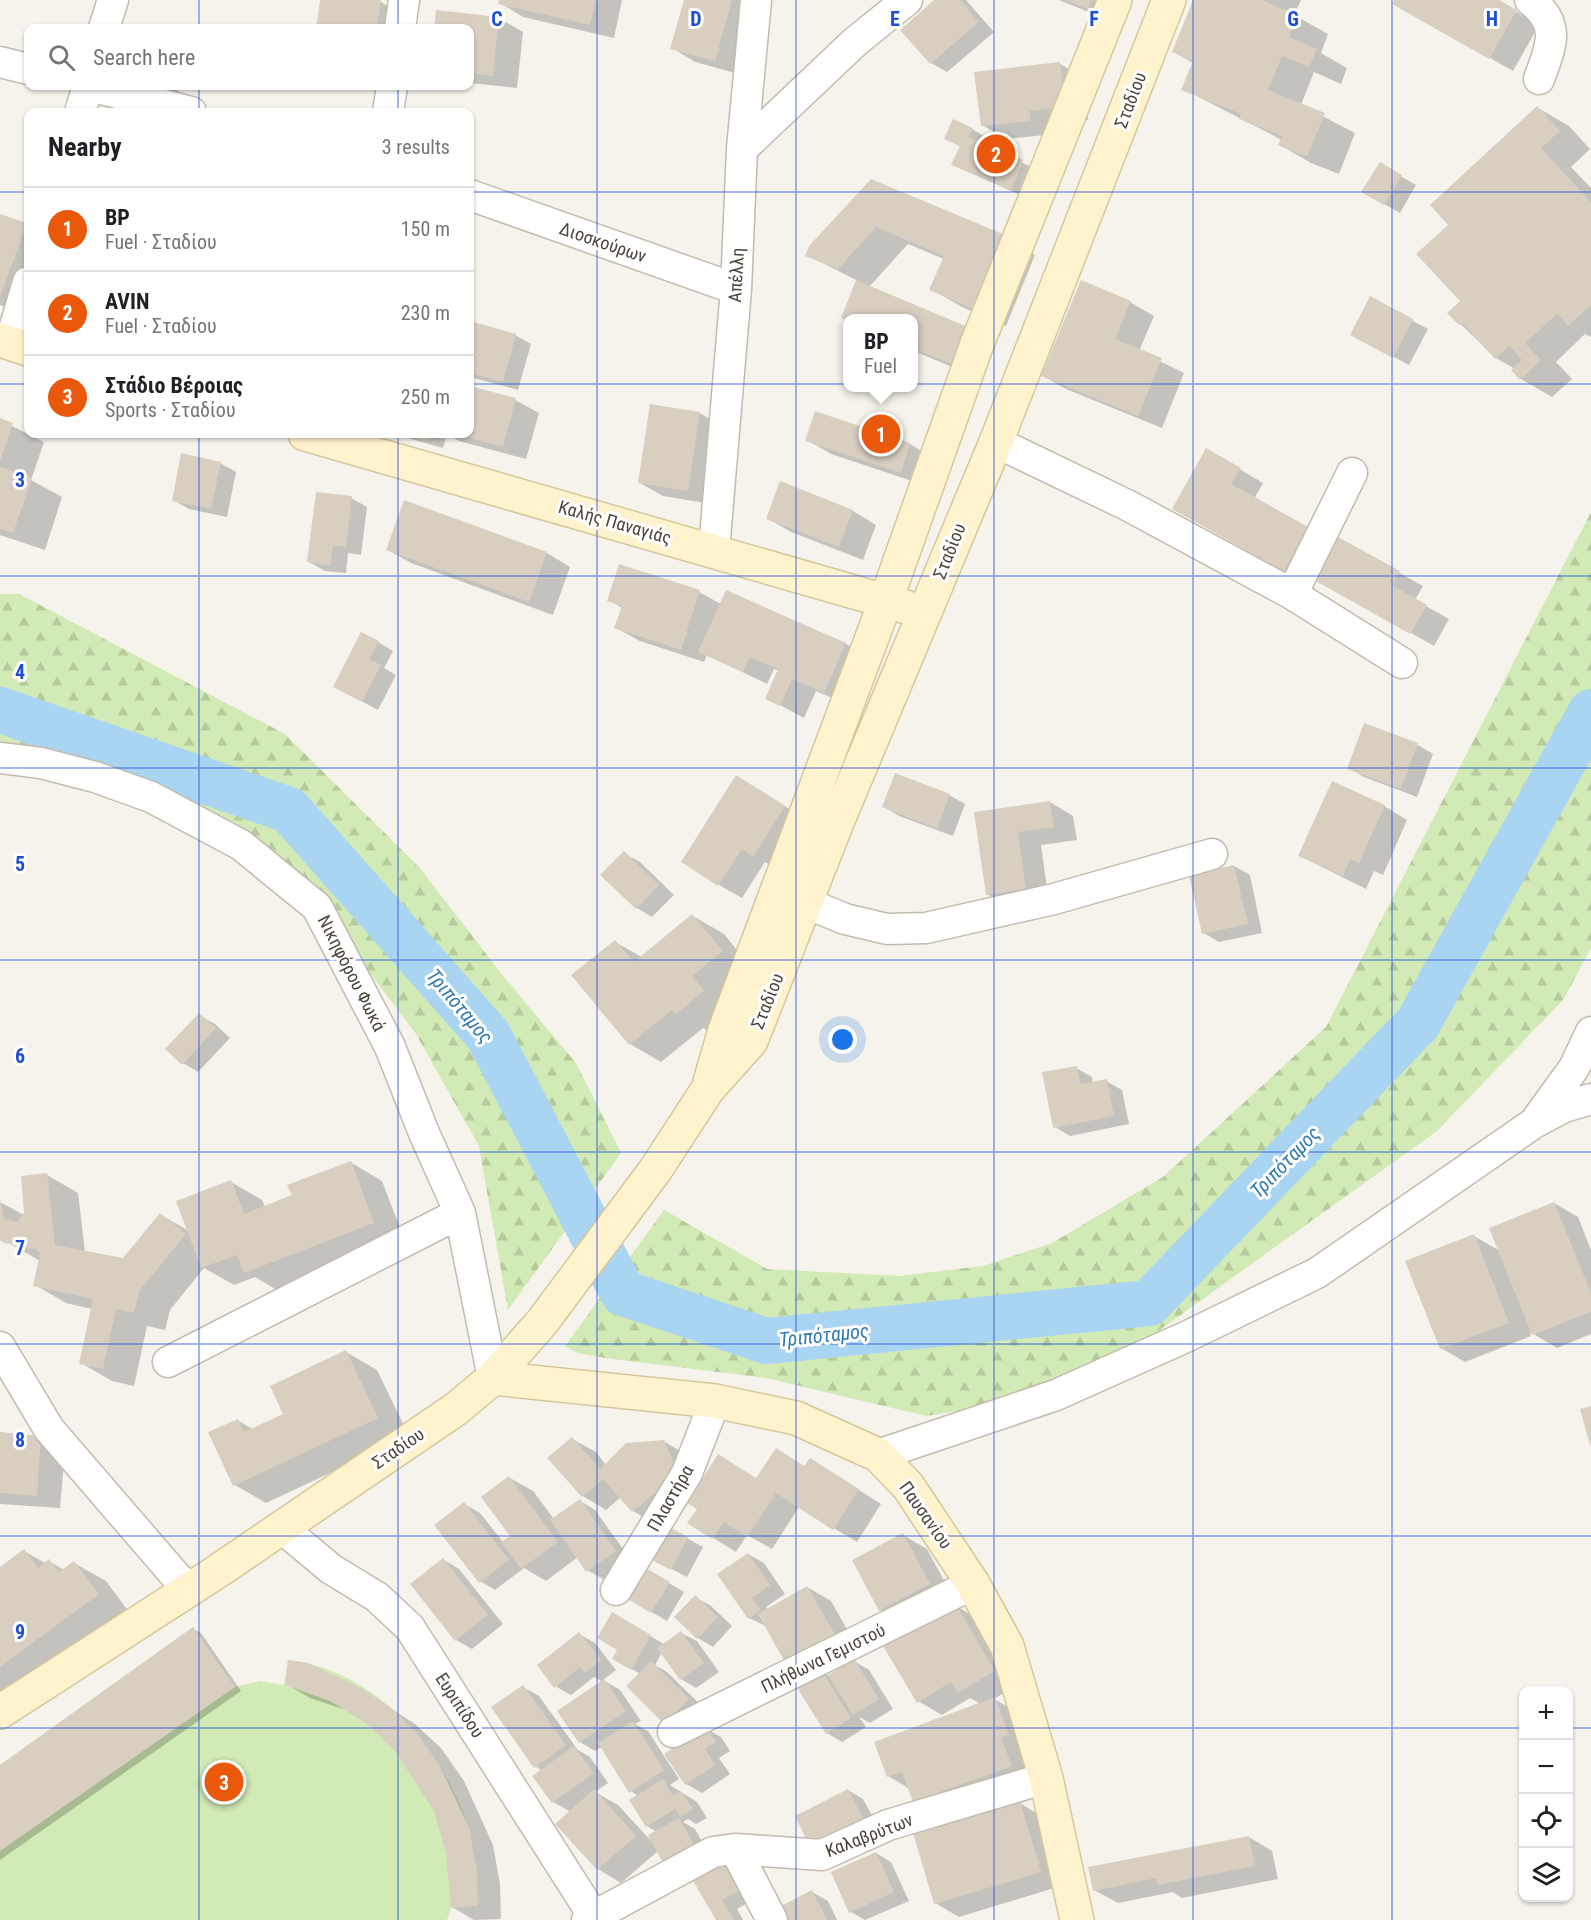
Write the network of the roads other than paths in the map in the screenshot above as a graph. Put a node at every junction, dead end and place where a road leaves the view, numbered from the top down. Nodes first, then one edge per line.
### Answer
1 (113, 0) edge
2 (404, 0) edge
3 (756, 0) edge
4 (907, 0) edge
5 (1115, 0) edge
6 (1169, 0) edge
7 (1530, 0) edge
8 (105, 24) edge
9 (401, 24) edge
10 (0, 62) edge
11 (24, 68) edge
12 (1539, 79) dead end
13 (88, 90) edge
14 (105, 90) edge
15 (391, 90) edge
16 (81, 108) edge
17 (175, 108) edge
18 (389, 108) edge
19 (742, 150) junction
20 (474, 196) edge
21 (736, 289) junction
22 (24, 299) edge
23 (13, 344) edge
24 (341, 439) edge
25 (996, 442) junction
26 (1352, 473) dead end
27 (714, 550) junction
28 (1292, 594) junction
29 (885, 603) junction
30 (925, 611) junction
31 (1401, 663) dead end
32 (0, 758) edge
33 (1212, 854) dead end
34 (806, 903) junction
35 (1591, 1032) edge
36 (708, 1089) junction
37 (1591, 1099) edge
38 (1534, 1123) junction
39 (460, 1213) junction
40 (0, 1347) edge
41 (168, 1362) dead end
42 (493, 1378) junction
43 (716, 1401) junction
44 (878, 1455) junction
45 (282, 1528) junction
46 (973, 1584) junction
47 (187, 1589) junction
48 (616, 1590) dead end
49 (0, 1712) edge
50 (673, 1732) dead end
51 (1046, 1778) junction
52 (735, 1849) junction
53 (592, 1919) edge
54 (772, 1920) edge
55 (1077, 1920) edge

1 - 8 street
2 - 9 street
3 - 19 street, Απέλλη
4 - 19 street
5 - 29 main road, Σταδίου
6 - 25 main road, Σταδίου
7 - 12 street
10 - 11 street
13 - 16 street
14 - 17 street
15 - 18 street
19 - 21 street, Απέλλη
20 - 21 street, Διοσκούρων
21 - 27 street, Απέλλη
22 - 23 street
24 - 27 main road, Καλής Παναγιάς
25 - 28 street
25 - 30 main road, Σταδίου
26 - 28 street
27 - 29 main road, Καλής Παναγιάς
28 - 31 street
29 - 30 main road, Καλής Παναγιάς
29 - 36 main road, Σταδίου
30 - 34 main road, Σταδίου
32 - 39 street, Νικηφόρου Φωκά
33 - 34 street
34 - 36 main road, Σταδίου
35 - 38 street
36 - 42 main road, Σταδίου
37 - 38 street
38 - 44 street
39 - 41 street
39 - 42 street, Νικηφόρου Φωκά
40 - 47 street
42 - 43 main road, Παυσανίου
42 - 45 main road, Σταδίου
43 - 44 main road, Παυσανίου
43 - 48 street, Πλαστήρα
44 - 46 main road, Παυσανίου
45 - 47 main road, Σταδίου
45 - 53 street, Ευριπίδου
46 - 50 street, Πλήθωνα Γεμιστού
46 - 51 main road, Παυσανίου
47 - 49 main road, Σταδίου
51 - 52 street, Καλαβρύτων
51 - 55 main road, Παυσανίου
52 - 53 street, Καλαβρύτων
52 - 54 street

